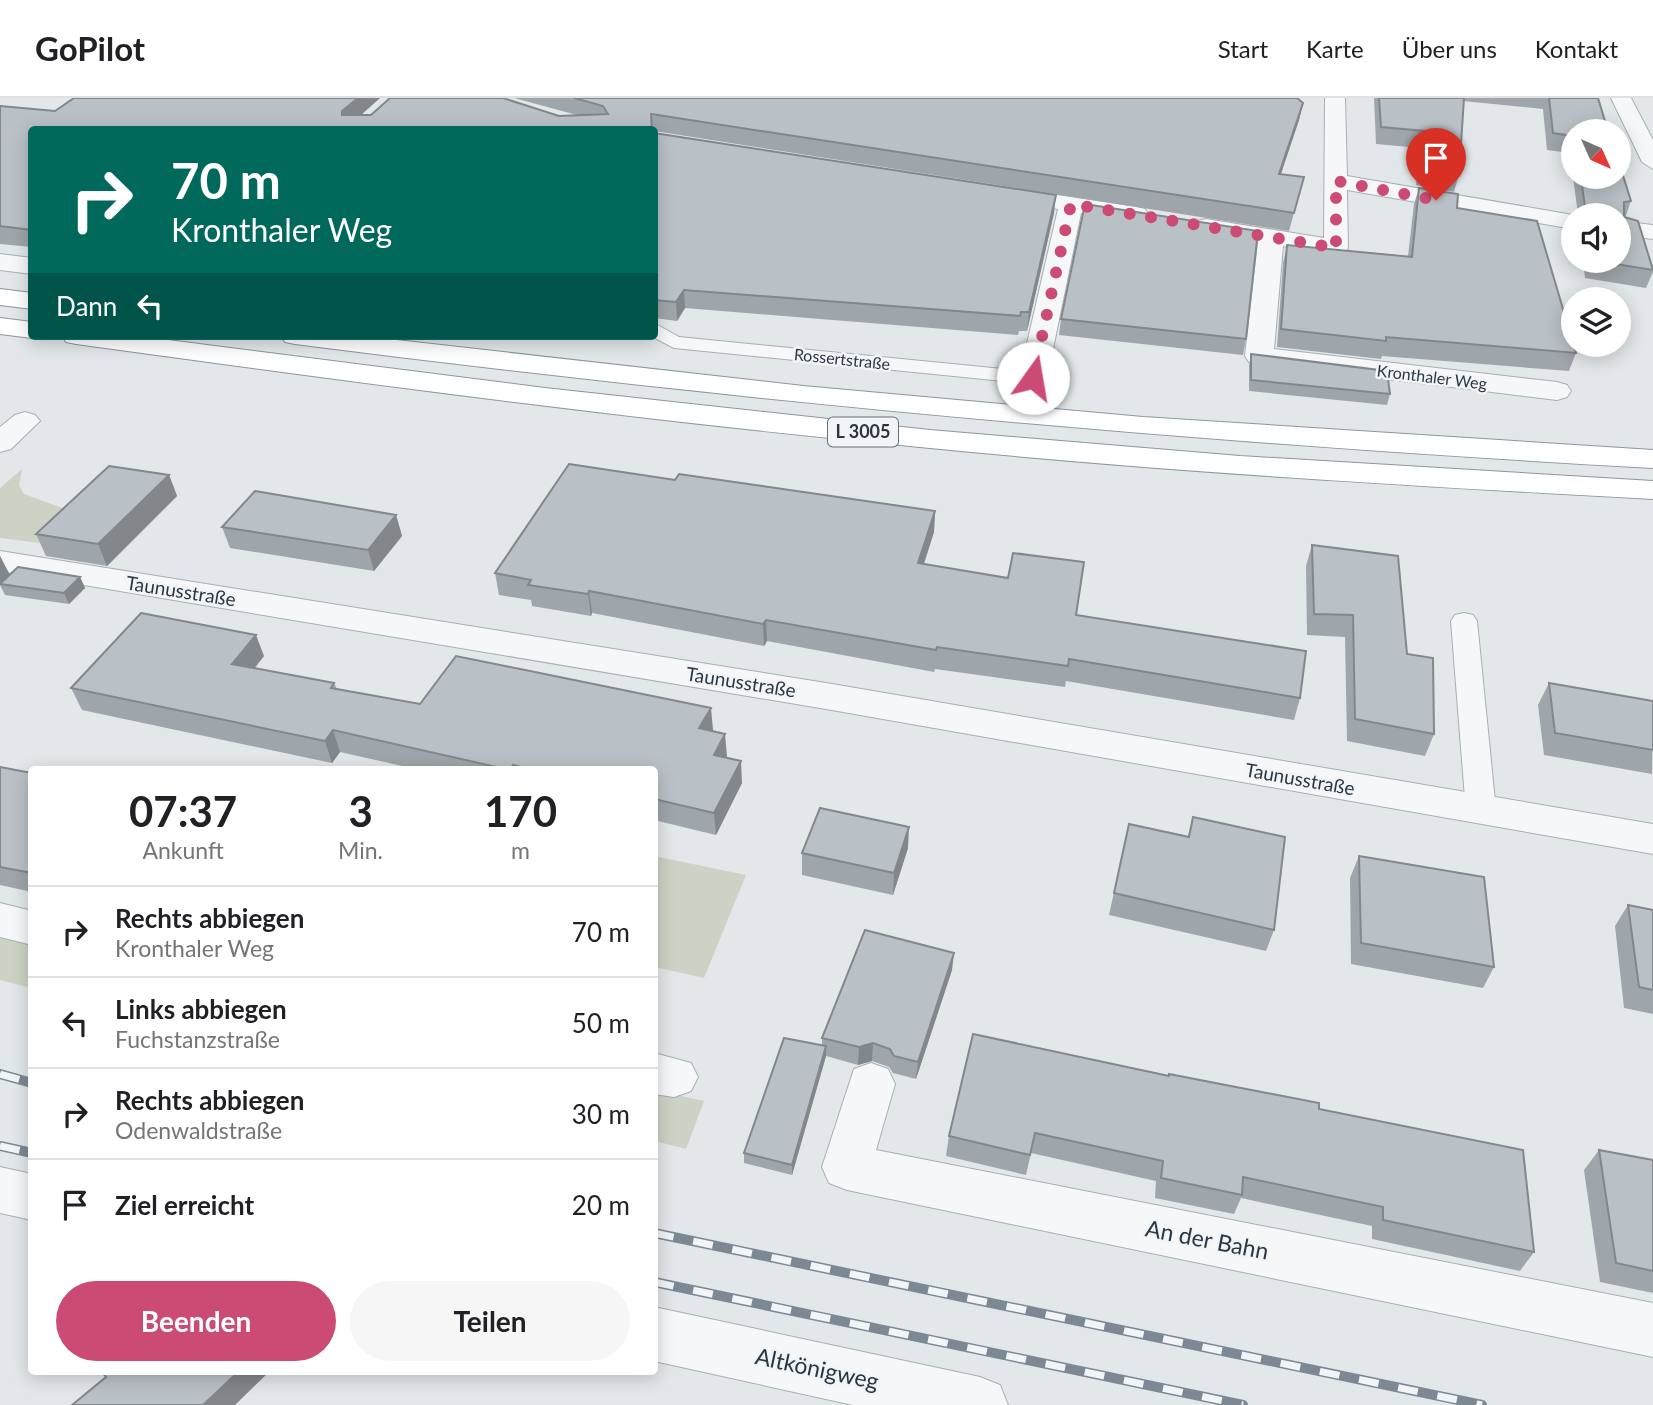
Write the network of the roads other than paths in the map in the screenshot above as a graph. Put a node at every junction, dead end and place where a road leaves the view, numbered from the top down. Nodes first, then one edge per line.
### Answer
1 (1335, 98) edge
2 (1621, 98) edge
3 (1653, 162) edge
4 (1336, 181) junction
5 (976, 190) edge
6 (1071, 204) junction
7 (1561, 220) edge
8 (1631, 229) edge
9 (1653, 232) edge
10 (1271, 237) junction
11 (0, 262) edge
12 (28, 266) edge
13 (0, 297) edge
14 (28, 300) edge
15 (0, 326) edge
16 (28, 330) edge
17 (658, 332) edge
18 (105, 340) edge
19 (329, 340) edge
20 (1033, 378) joint
21 (1558, 391) dead end
22 (25, 421) dead end
23 (0, 443) edge
24 (1653, 458) edge
25 (1653, 490) edge
26 (0, 561) edge
27 (1464, 621) dead end
28 (1481, 811) junction
29 (1653, 839) edge
30 (0, 920) edge
31 (28, 927) edge
32 (871, 1084) dead end
33 (0, 1190) edge
34 (28, 1196) edge
35 (1653, 1331) edge
36 (658, 1335) edge
37 (980, 1405) edge

1 - 4 street
2 - 3 street
4 - 7 street
4 - 10 street
5 - 6 street
6 - 10 street
6 - 20 street
8 - 9 street
10 - 21 street, Kronthaler Weg
11 - 12 street
13 - 14 highway
15 - 16 highway
17 - 20 lane, Rossertstraße
18 - 25 highway, L 3005
19 - 24 highway, L 3005
22 - 23 street
26 - 28 street, Taunusstraße
27 - 28 lane
28 - 29 street, Taunusstraße
30 - 31 street
32 - 35 street, An der Bahn
33 - 34 street
36 - 37 street, Altkönigweg

